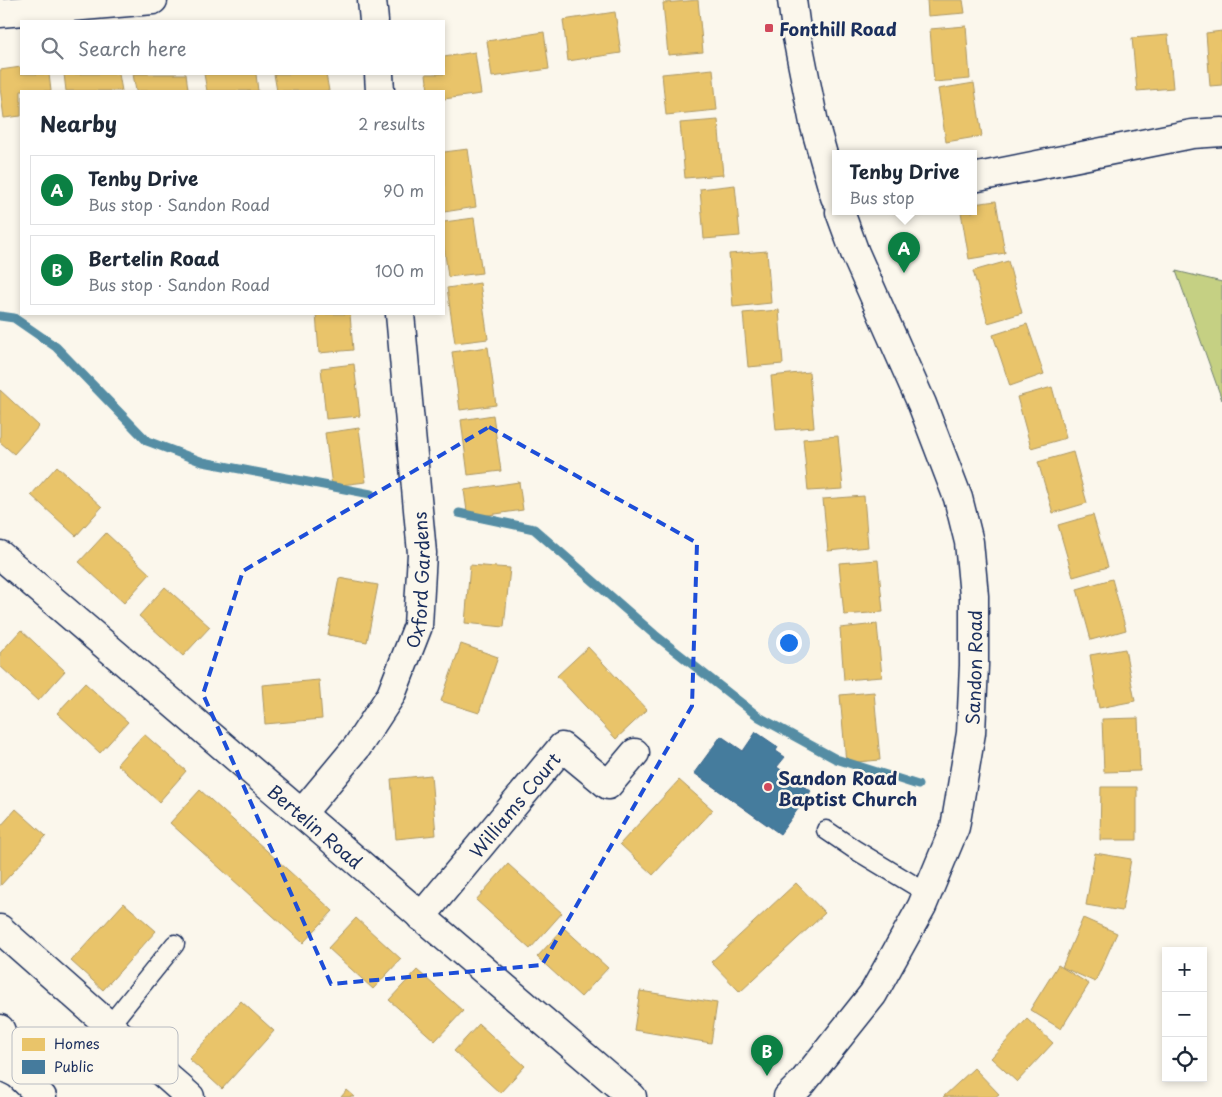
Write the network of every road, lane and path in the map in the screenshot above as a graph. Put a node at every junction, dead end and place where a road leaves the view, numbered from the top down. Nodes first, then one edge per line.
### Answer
1 (153, 0) edge
2 (372, 0) edge
3 (792, 0) edge
4 (0, 13) edge
5 (374, 20) edge
6 (379, 75) edge
7 (380, 90) edge
8 (1222, 132) edge
9 (977, 177) edge
10 (832, 186) edge
11 (841, 215) edge
12 (400, 315) edge
13 (0, 555) edge
14 (635, 753) dead end
15 (302, 813) junction
16 (826, 830) dead end
17 (927, 893) junction
18 (421, 917) junction
19 (0, 929) edge
20 (175, 944) dead end
21 (109, 1026) joint
22 (0, 1029) edge
23 (9, 1069) edge
24 (27, 1084) edge
25 (175, 1084) edge
26 (42, 1097) edge
27 (190, 1097) edge
28 (632, 1097) edge
29 (788, 1097) edge

1 - 4 main road
2 - 5 main road
3 - 10 main road
6 - 7 main road
8 - 9 main road
11 - 17 main road, Sandon Road
12 - 15 main road, Oxford Gardens
13 - 15 main road, Bertelin Road
14 - 18 main road, Williams Court
15 - 18 main road, Bertelin Road
16 - 17 lane
17 - 29 main road, Sandon Road
18 - 28 main road, Bertelin Road
19 - 21 main road
20 - 21 lane
22 - 23 main road
24 - 26 main road
25 - 27 main road

